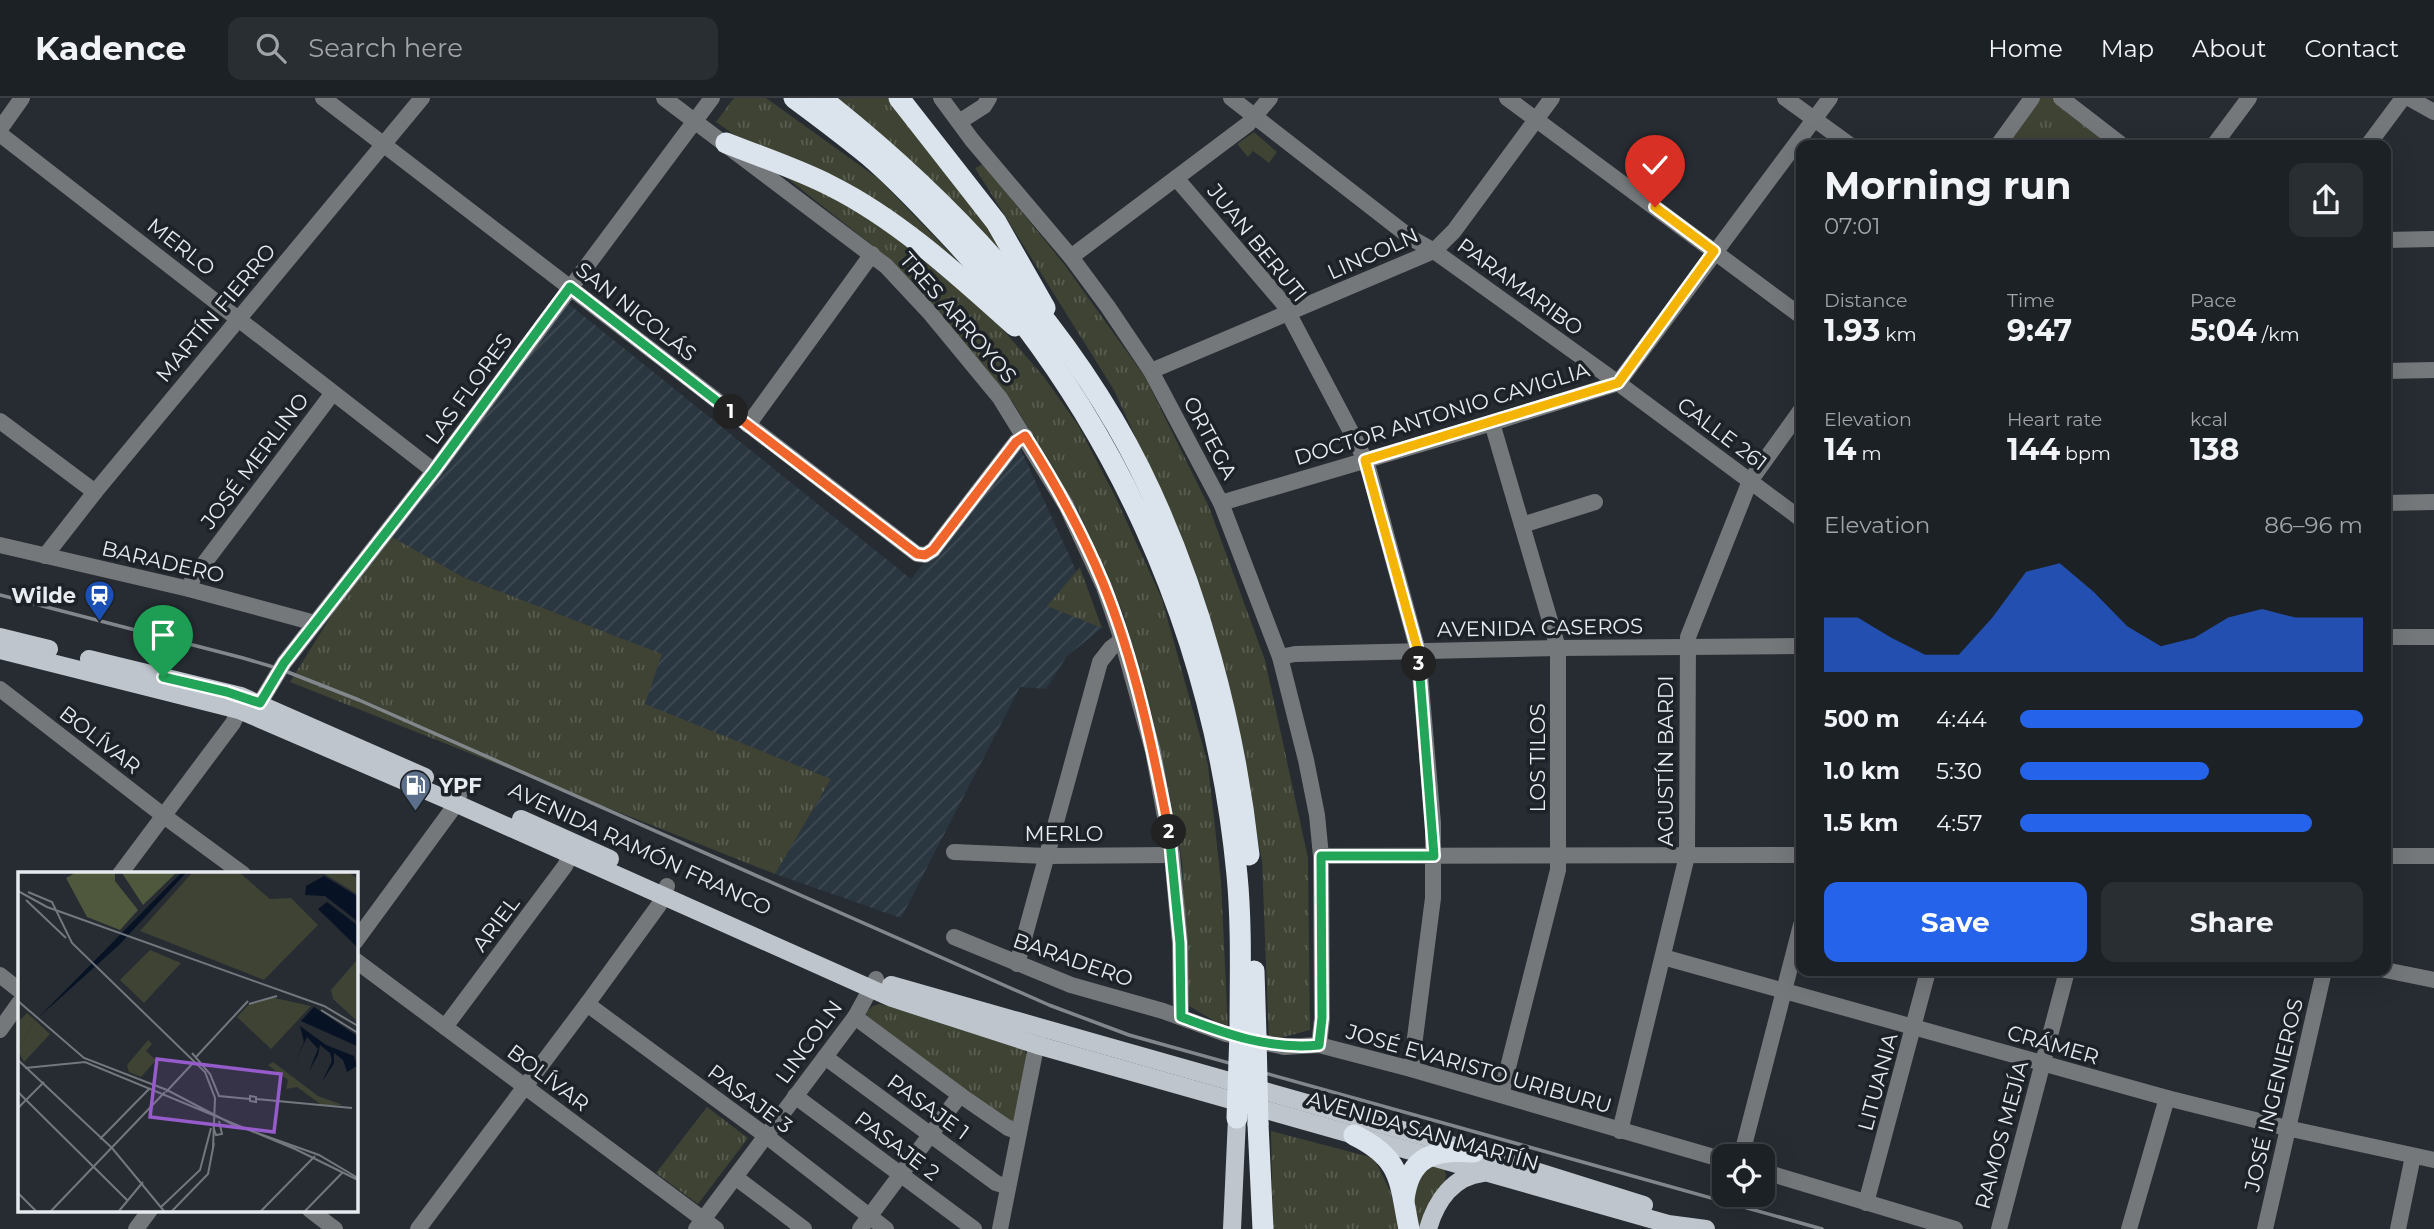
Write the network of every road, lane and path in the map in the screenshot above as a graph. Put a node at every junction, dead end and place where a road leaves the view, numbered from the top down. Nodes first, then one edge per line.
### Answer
1 (22, 98) edge
2 (323, 98) edge
3 (422, 98) edge
4 (664, 98) edge
5 (712, 98) edge
6 (794, 98) edge
7 (821, 98) edge
8 (899, 98) edge
9 (941, 98) edge
10 (989, 98) edge
11 (1231, 98) edge
12 (1270, 98) edge
13 (1507, 98) edge
14 (1552, 98) edge
15 (1785, 98) edge
16 (1829, 98) edge
17 (2032, 98) edge
18 (2061, 98) edge
19 (2249, 98) edge
20 (2403, 98) edge
21 (2409, 98) edge
22 (2434, 112) edge
23 (1256, 116) junction
24 (1814, 119) junction
25 (1536, 120) junction
26 (695, 121) junction
27 (959, 122) junction
28 (0, 128) edge
29 (0, 134) edge
30 (1798, 140) edge
31 (1843, 140) edge
32 (2002, 140) edge
33 (2116, 140) edge
34 (2218, 140) edge
35 (2372, 140) edge
36 (726, 143) junction
37 (1796, 143) edge
38 (383, 144) junction
39 (1176, 178) junction
40 (2434, 239) edge
41 (2391, 240) edge
42 (1434, 251) junction
43 (1714, 251) junction
44 (872, 254) junction
45 (1071, 257) junction
46 (570, 287) junction
47 (1796, 312) edge
48 (1290, 313) junction
49 (240, 319) junction
50 (1064, 361) junction
51 (2391, 370) edge
52 (2434, 370) edge
53 (1151, 371) junction
54 (1618, 383) junction
55 (332, 394) junction
56 (1796, 417) edge
57 (0, 421) edge
58 (1492, 423) junction
59 (748, 425) junction
60 (1025, 436) junction
61 (1365, 460) junction
62 (434, 471) junction
63 (1750, 481) junction
64 (94, 492) junction
65 (1595, 502) dead end
66 (2434, 502) edge
67 (1220, 503) junction
68 (2391, 503) edge
69 (1796, 515) edge
70 (1522, 525) junction
71 (0, 545) edge
72 (45, 556) junction
73 (189, 589) junction
74 (314, 623) junction
75 (2434, 636) edge
76 (0, 637) edge
77 (2391, 637) edge
78 (1122, 640) junction
79 (1796, 646) edge
80 (1687, 647) junction
81 (1558, 648) junction
82 (0, 650) edge
83 (1418, 651) junction
84 (1280, 657) junction
85 (0, 689) edge
86 (260, 703) junction
87 (239, 710) junction
88 (457, 798) junction
89 (164, 816) junction
90 (573, 849) junction
91 (954, 852) dead end
92 (1172, 855) junction
93 (1559, 855) junction
94 (1796, 855) edge
95 (1047, 856) junction
96 (1321, 856) junction
97 (1434, 856) junction
98 (1688, 856) junction
99 (2391, 856) edge
100 (2434, 856) edge
101 (122, 872) edge
102 (240, 872) edge
103 (665, 890) junction
104 (954, 937) dead end
105 (357, 939) edge
106 (1796, 945) edge
107 (1663, 957) junction
108 (357, 961) edge
109 (1017, 964) junction
110 (2391, 971) edge
111 (0, 975) edge
112 (1927, 976) edge
113 (2066, 976) edge
114 (2323, 976) edge
115 (2434, 980) edge
116 (874, 985) junction
117 (18, 989) edge
118 (1785, 990) junction
119 (18, 1004) edge
120 (587, 1004) junction
121 (855, 1017) junction
122 (1181, 1017) junction
123 (445, 1027) junction
124 (1914, 1028) junction
125 (0, 1030) edge
126 (1039, 1037) junction
127 (1319, 1045) junction
128 (825, 1057) junction
129 (2043, 1064) junction
130 (1140, 1065) joint
131 (1411, 1069) junction
132 (1197, 1082) junction
133 (525, 1086) junction
134 (960, 1095) junction
135 (1501, 1095) junction
136 (795, 1096) junction
137 (2167, 1098) junction
138 (1248, 1121) junction
139 (2287, 1128) junction
140 (1620, 1131) junction
141 (1019, 1132) junction
142 (765, 1135) junction
143 (1354, 1135) junction
144 (930, 1136) junction
145 (1744, 1144) edge
146 (1435, 1151) junction
147 (1474, 1152) joint
148 (2413, 1156) junction
149 (1712, 1157) edge
150 (2434, 1160) edge
151 (1487, 1172) junction
152 (901, 1175) junction
153 (1775, 1175) edge
154 (734, 1177) junction
155 (1008, 1187) junction
156 (1445, 1193) junction
157 (1866, 1203) junction
158 (149, 1212) edge
159 (313, 1212) edge
160 (1407, 1220) edge
161 (864, 1223) edge
162 (705, 1226) edge
163 (420, 1228) edge
164 (1703, 1228) edge
165 (136, 1229) edge
166 (335, 1229) edge
167 (804, 1229) edge
168 (887, 1229) edge
169 (974, 1229) edge
170 (1000, 1229) edge
171 (1232, 1229) edge
172 (1263, 1229) edge
173 (1429, 1229) edge
174 (1955, 1229) edge
175 (1999, 1229) edge
176 (2129, 1229) edge
177 (2265, 1229) edge
178 (2398, 1229) edge

1 - 28 street
2 - 38 street, SAN NICOLÁS
3 - 38 street, MARTÍN FIERRO
4 - 26 street, TRES ARROYOS
5 - 26 street, LAS FLORES
6 - 50 highway
7 - 50 highway
8 - 50 highway
9 - 27 street, ORTEGA
10 - 27 street
11 - 23 street, PARAMARIBO
12 - 23 street
13 - 25 street
14 - 25 street, LINCOLN
15 - 24 street
16 - 24 street, DOCTOR ANTONIO CAVIGLIA
17 - 32 street
18 - 33 street
19 - 34 street
20 - 35 street
21 - 22 street
23 - 39 street
23 - 42 street, PARAMARIBO
24 - 30 street, DOCTOR ANTONIO CAVIGLIA
24 - 31 street
25 - 42 street, LINCOLN
25 - 43 street
26 - 36 street, TRES ARROYOS
26 - 46 street, LAS FLORES
27 - 45 street, ORTEGA
29 - 49 street, MERLO
36 - 44 street, TRES ARROYOS
36 - 50 highway
37 - 43 street, DOCTOR ANTONIO CAVIGLIA
38 - 46 street, SAN NICOLÁS
38 - 49 street, MARTÍN FIERRO
39 - 45 street
39 - 48 street, JUAN BERUTI
40 - 41 street
42 - 48 street, LINCOLN
42 - 54 street, PARAMARIBO
43 - 47 street
43 - 54 street, DOCTOR ANTONIO CAVIGLIA
44 - 59 street
44 - 60 street, TRES ARROYOS
45 - 53 street, ORTEGA
46 - 59 street, SAN NICOLÁS
46 - 62 street, LAS FLORES
48 - 53 street, LINCOLN
48 - 61 street, JUAN BERUTI
49 - 55 street, MERLO
49 - 64 street, MARTÍN FIERRO
50 - 138 highway, bridge
51 - 52 street
53 - 67 street, ORTEGA
54 - 58 street, DOCTOR ANTONIO CAVIGLIA
54 - 63 street, CALLE 261
55 - 62 street, MERLO
55 - 73 street, JOSÉ MERLINO
56 - 63 street, AGUSTÍN BARDI
57 - 64 street
58 - 61 street, DOCTOR ANTONIO CAVIGLIA
58 - 70 street, LOS TILOS
59 - 60 street, SAN NICOLÁS
60 - 78 street, TRES ARROYOS
61 - 67 street, DOCTOR ANTONIO CAVIGLIA
61 - 83 street, JUAN BERUTI
62 - 74 street, LAS FLORES
63 - 69 street, CALLE 261
63 - 80 street, AGUSTÍN BARDI
64 - 72 street, MARTÍN FIERRO
65 - 70 street
66 - 68 street
67 - 84 street, ORTEGA
70 - 81 street, LOS TILOS
71 - 72 street, BARADERO
72 - 73 street, BARADERO
73 - 74 street, BARADERO
74 - 86 street, LAS FLORES
75 - 77 street
76 - 86 main road, AVENIDA RAMÓN FRANCO
78 - 92 street, TRES ARROYOS
78 - 95 street
79 - 80 street, AVENIDA CASEROS
80 - 81 street, AVENIDA CASEROS
80 - 98 street, AGUSTÍN BARDI
81 - 83 street, AVENIDA CASEROS
81 - 93 street, LOS TILOS
82 - 87 main road, AVENIDA RAMÓN FRANCO
83 - 84 street, AVENIDA CASEROS
83 - 97 street, JUAN BERUTI
84 - 96 street, ORTEGA
85 - 89 street, BOLÍVAR
86 - 88 main road, AVENIDA RAMÓN FRANCO
87 - 88 main road, AVENIDA RAMÓN FRANCO
87 - 89 street
88 - 90 main road, AVENIDA RAMÓN FRANCO
88 - 105 street
89 - 101 street
89 - 102 street, BOLÍVAR
90 - 103 main road, AVENIDA RAMÓN FRANCO
90 - 123 street, ARIEL
91 - 95 street, MERLO
92 - 95 street, MERLO
92 - 122 street, TRES ARROYOS
93 - 97 street
93 - 98 street
93 - 135 street, LOS TILOS
94 - 98 street
95 - 109 street
96 - 97 street
96 - 127 street, ORTEGA
97 - 131 street, JUAN BERUTI
98 - 107 street, AGUSTÍN BARDI
99 - 100 street
103 - 116 main road, AVENIDA RAMÓN FRANCO
103 - 120 street
104 - 109 street, BARADERO
106 - 118 street
107 - 118 street, CRÁMER
107 - 140 street, AGUSTÍN BARDI
108 - 123 street, BOLÍVAR
109 - 122 street, BARADERO
110 - 115 street
111 - 117 street
112 - 124 street, LITUANIA
113 - 129 street, RAMOS MEJÍA
114 - 139 street, JOSÉ INGENIEROS
116 - 121 street, LINCOLN
116 - 126 main road, AVENIDA RAMÓN FRANCO
118 - 124 street, CRÁMER
118 - 145 street
119 - 125 street
120 - 133 street
120 - 142 street, PASAJE 3
121 - 128 street, LINCOLN
121 - 134 street
122 - 127 street, JOSÉ EVARISTO URIBURU
123 - 133 street, BOLÍVAR
124 - 129 street, CRÁMER
124 - 157 street, LITUANIA
126 - 130 main road, AVENIDA RAMÓN FRANCO
126 - 141 street
127 - 131 street, JOSÉ EVARISTO URIBURU
128 - 136 street, LINCOLN
128 - 144 street, PASAJE 1
129 - 137 street, CRÁMER
129 - 175 street, RAMOS MEJÍA
130 - 132 main road, AVENIDA SAN MARTÍN
131 - 135 street, JOSÉ EVARISTO URIBURU
132 - 143 main road, AVENIDA SAN MARTÍN
132 - 146 main road, AVENIDA SAN MARTÍN
133 - 162 street, BOLÍVAR
133 - 163 street
134 - 141 street
134 - 144 street
135 - 140 street, JOSÉ EVARISTO URIBURU
136 - 142 street, LINCOLN
136 - 152 street, PASAJE 2
137 - 139 street, CRÁMER
137 - 176 street
138 - 171 main road
138 - 172 highway
139 - 148 street, CRÁMER
139 - 177 street, JOSÉ INGENIEROS
140 - 149 street, JOSÉ EVARISTO URIBURU
141 - 155 street
142 - 154 street, LINCOLN
142 - 161 street, PASAJE 3
143 - 146 main road, AVENIDA SAN MARTÍN
143 - 160 highway
144 - 152 street
144 - 155 street, PASAJE 1
146 - 147 highway
146 - 151 main road, AVENIDA SAN MARTÍN
146 - 156 main road
146 - 160 highway
147 - 164 main road, AVENIDA SAN MARTÍN
148 - 150 street, CRÁMER
148 - 178 street
151 - 156 main road
151 - 164 main road, AVENIDA SAN MARTÍN
152 - 161 street
152 - 169 street, PASAJE 2
153 - 157 street
154 - 162 street, LINCOLN
154 - 167 street
155 - 170 street
156 - 173 main road
157 - 174 street
158 - 165 street
159 - 166 street
161 - 168 street, PASAJE 3

